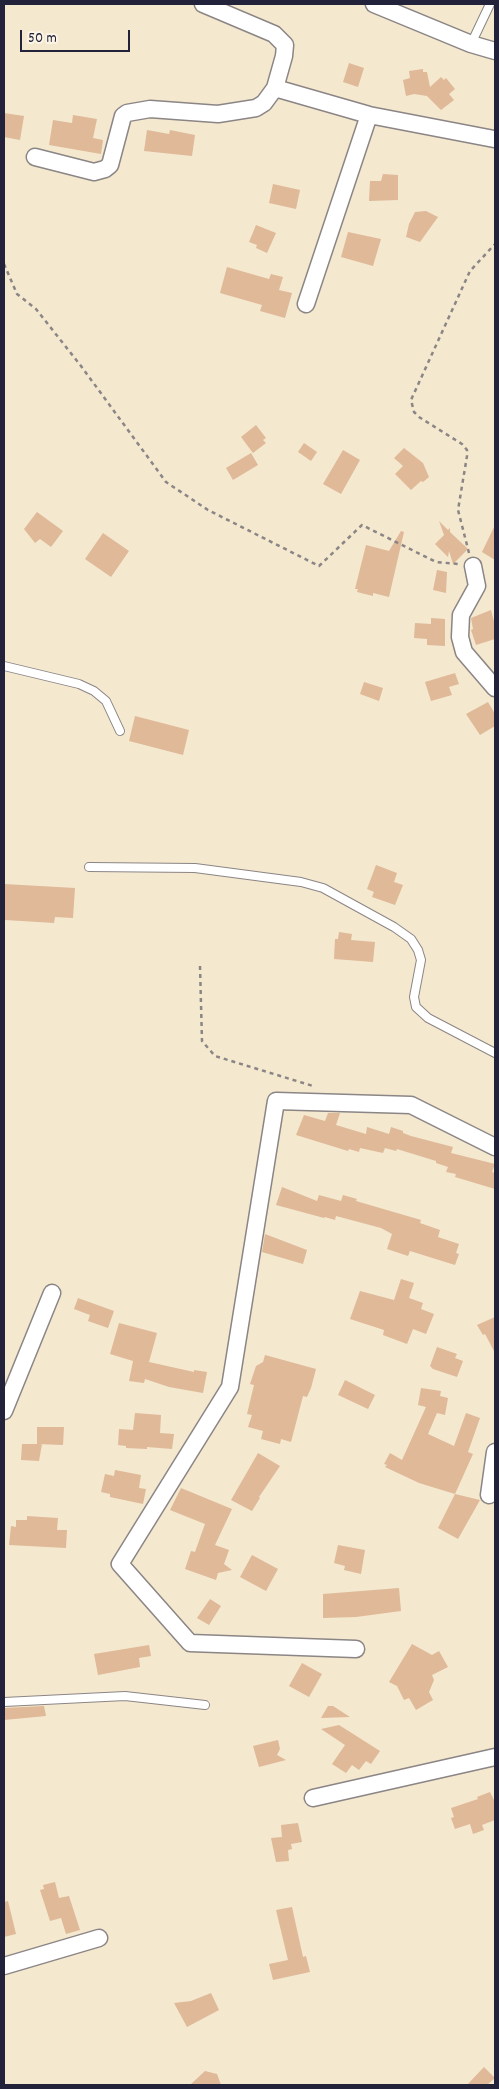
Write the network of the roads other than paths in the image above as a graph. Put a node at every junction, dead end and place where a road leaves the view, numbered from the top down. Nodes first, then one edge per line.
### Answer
1 (203, 4) edge
2 (374, 4) edge
3 (490, 4) edge
4 (471, 44) junction
5 (495, 51) edge
6 (275, 88) junction
7 (369, 115) junction
8 (494, 139) dead end
9 (35, 157) dead end
10 (306, 304) dead end
11 (472, 566) road end
12 (4, 666) edge
13 (495, 688) edge
14 (120, 731) dead end
15 (89, 866) dead end
16 (495, 1054) edge
17 (495, 1147) edge
18 (52, 1293) dead end
19 (4, 1411) edge
20 (495, 1452) edge
21 (489, 1495) dead end
22 (356, 1649) dead end
23 (4, 1702) edge
24 (205, 1706) dead end
25 (495, 1757) edge
26 (313, 1798) dead end
27 (99, 1938) dead end
28 (4, 1966) edge

1 - 6 street
2 - 4 street
3 - 4 lane
4 - 5 street
6 - 7 street
6 - 9 street
7 - 8 street
7 - 10 street
11 - 13 street
12 - 14 lane
15 - 16 lane
17 - 22 street
18 - 19 street
20 - 21 street
23 - 24 lane
25 - 26 street
27 - 28 street

